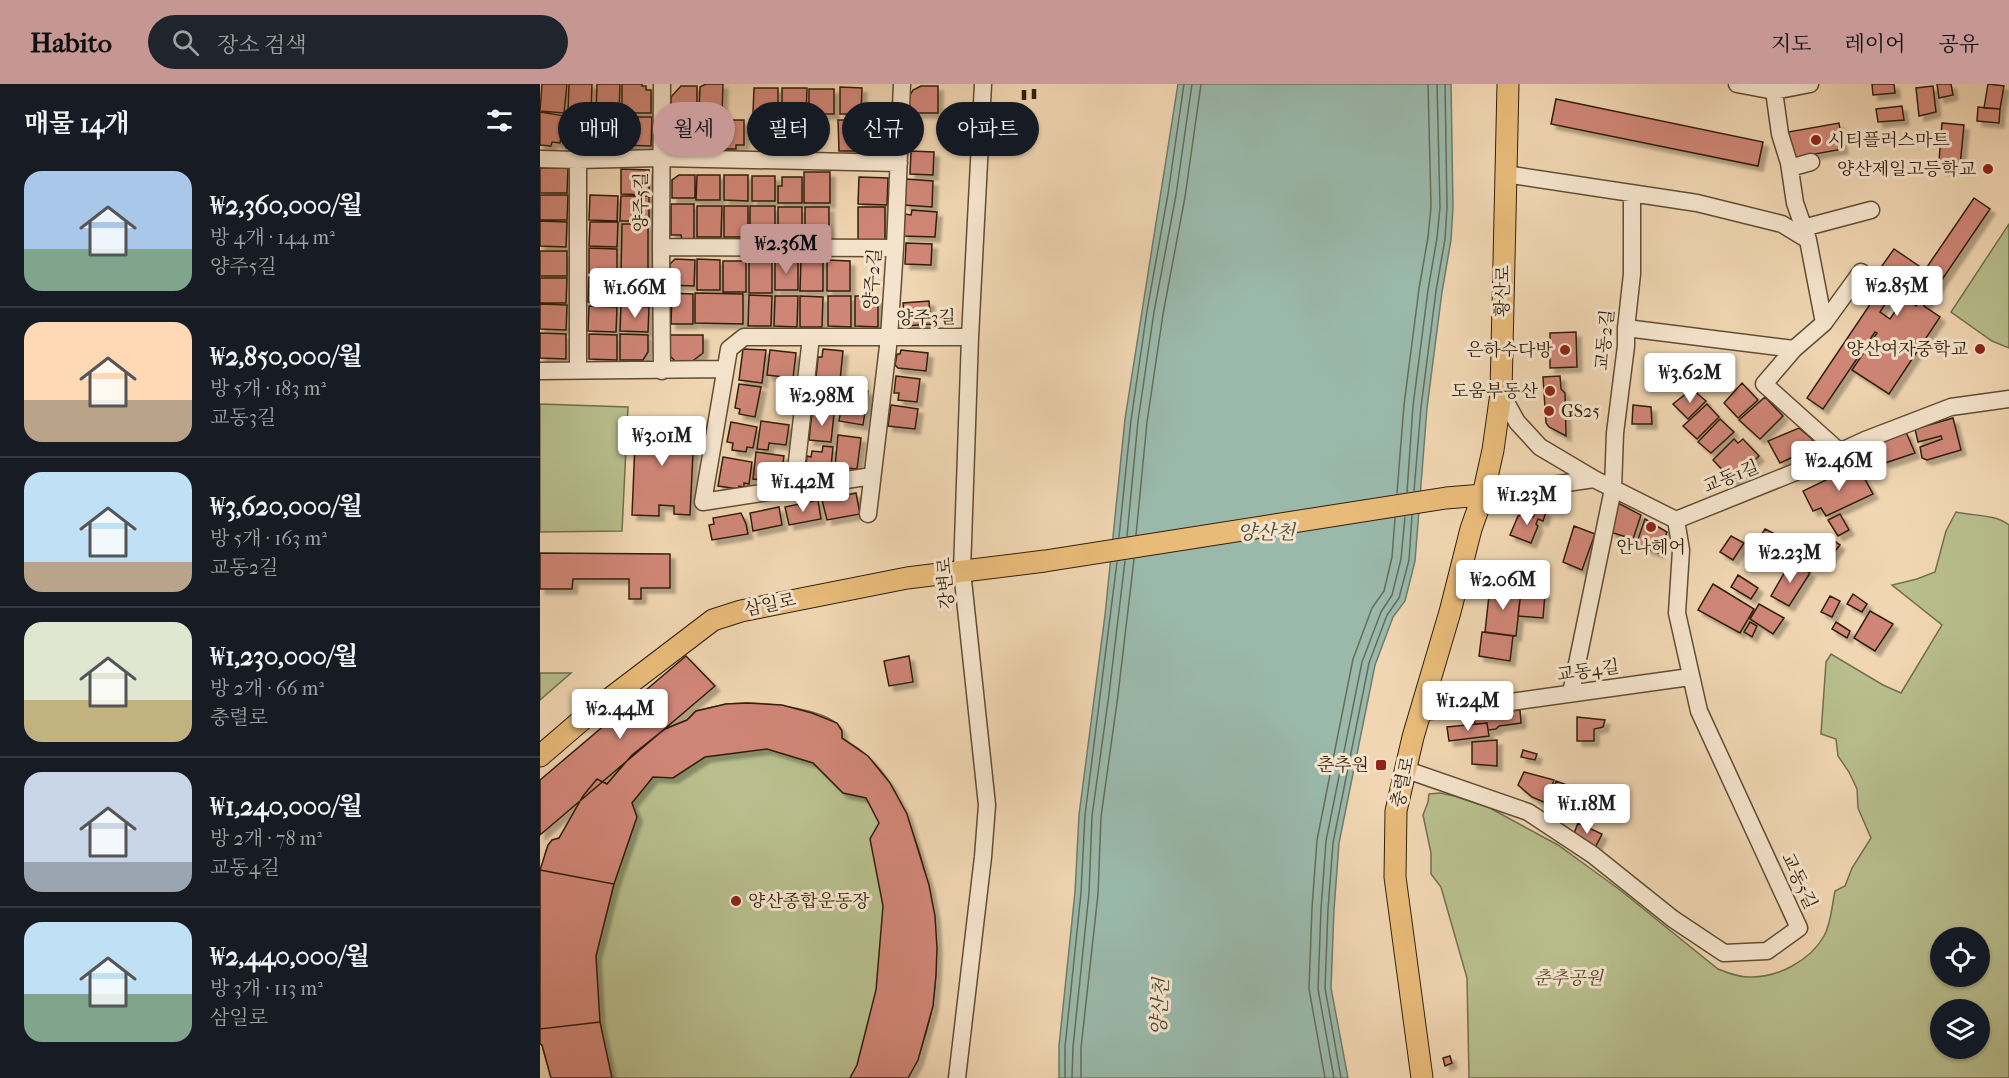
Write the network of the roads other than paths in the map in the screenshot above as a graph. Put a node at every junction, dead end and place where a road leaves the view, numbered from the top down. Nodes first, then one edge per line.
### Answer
1 (663, 84) edge
2 (902, 84) edge
3 (983, 84) edge
4 (1508, 84) edge
5 (1737, 84) edge
6 (1810, 84) edge
7 (1774, 91) junction
8 (661, 158) junction
9 (540, 159) edge
10 (578, 160) junction
11 (1811, 162) dead end
12 (899, 163) junction
13 (1790, 168) junction
14 (1505, 174) junction
15 (1632, 194) junction
16 (1871, 210) dead end
17 (1806, 234) junction
18 (661, 247) junction
19 (895, 248) junction
20 (1861, 272) dead end
21 (1824, 323) junction
22 (1626, 328) junction
23 (811, 337) junction
24 (970, 337) junction
25 (889, 338) junction
26 (1794, 349) junction
27 (725, 369) junction
28 (578, 370) junction
29 (540, 371) edge
30 (662, 371) junction
31 (1501, 393) junction
32 (2009, 399) edge
33 (1840, 452) junction
34 (872, 476) junction
35 (1594, 479) junction
36 (794, 488) junction
37 (1613, 489) junction
38 (1483, 495) junction
39 (868, 514) dead end
40 (1676, 520) junction
41 (962, 571) junction
42 (1690, 677) junction
43 (1571, 693) junction
44 (1420, 712) junction
45 (540, 756) edge
46 (1404, 769) junction
47 (957, 1078) edge
48 (1422, 1078) edge

1 - 8 street, 양주5길
2 - 12 street, 양주2길
3 - 24 street, 강변로
4 - 14 main road, 황산로
5 - 7 street
6 - 7 street
7 - 13 street
8 - 10 street
8 - 12 street, 양주5길
8 - 18 street, 양주5길
9 - 10 street
10 - 28 street
11 - 13 street
12 - 19 street, 양주2길
13 - 17 street
14 - 15 street
14 - 31 main road, 황산로
15 - 17 street
15 - 22 street, 교동2길
16 - 17 street
17 - 21 street
18 - 19 street, 양주5길
18 - 30 street, 양주5길
19 - 25 street, 양주2길
20 - 21 street
21 - 26 street
22 - 26 street
22 - 37 street, 교동2길
23 - 25 street, 양주3길
23 - 27 street, 양주3길
23 - 36 street
24 - 25 street, 양주3길
24 - 41 street, 강변로
25 - 34 street, 양주2길
26 - 33 street
27 - 30 street
27 - 36 street, 양주3길
28 - 29 street
28 - 30 street
31 - 35 street
31 - 38 main road, 황산로
32 - 33 street, 교동1길
33 - 40 street, 교동1길
34 - 36 street
34 - 39 street, 양주2길
35 - 37 street
35 - 38 street
37 - 40 street
37 - 43 street, 교동2길
38 - 41 main road, 삼일로
38 - 44 main road, 충렬로
40 - 42 street, 교동5길
41 - 45 main road, 삼일로
41 - 47 street, 강변로
42 - 43 street, 교동4길
42 - 46 street, 교동5길
43 - 44 street, 교동4길
44 - 46 main road, 충렬로
46 - 48 main road, 충렬로

